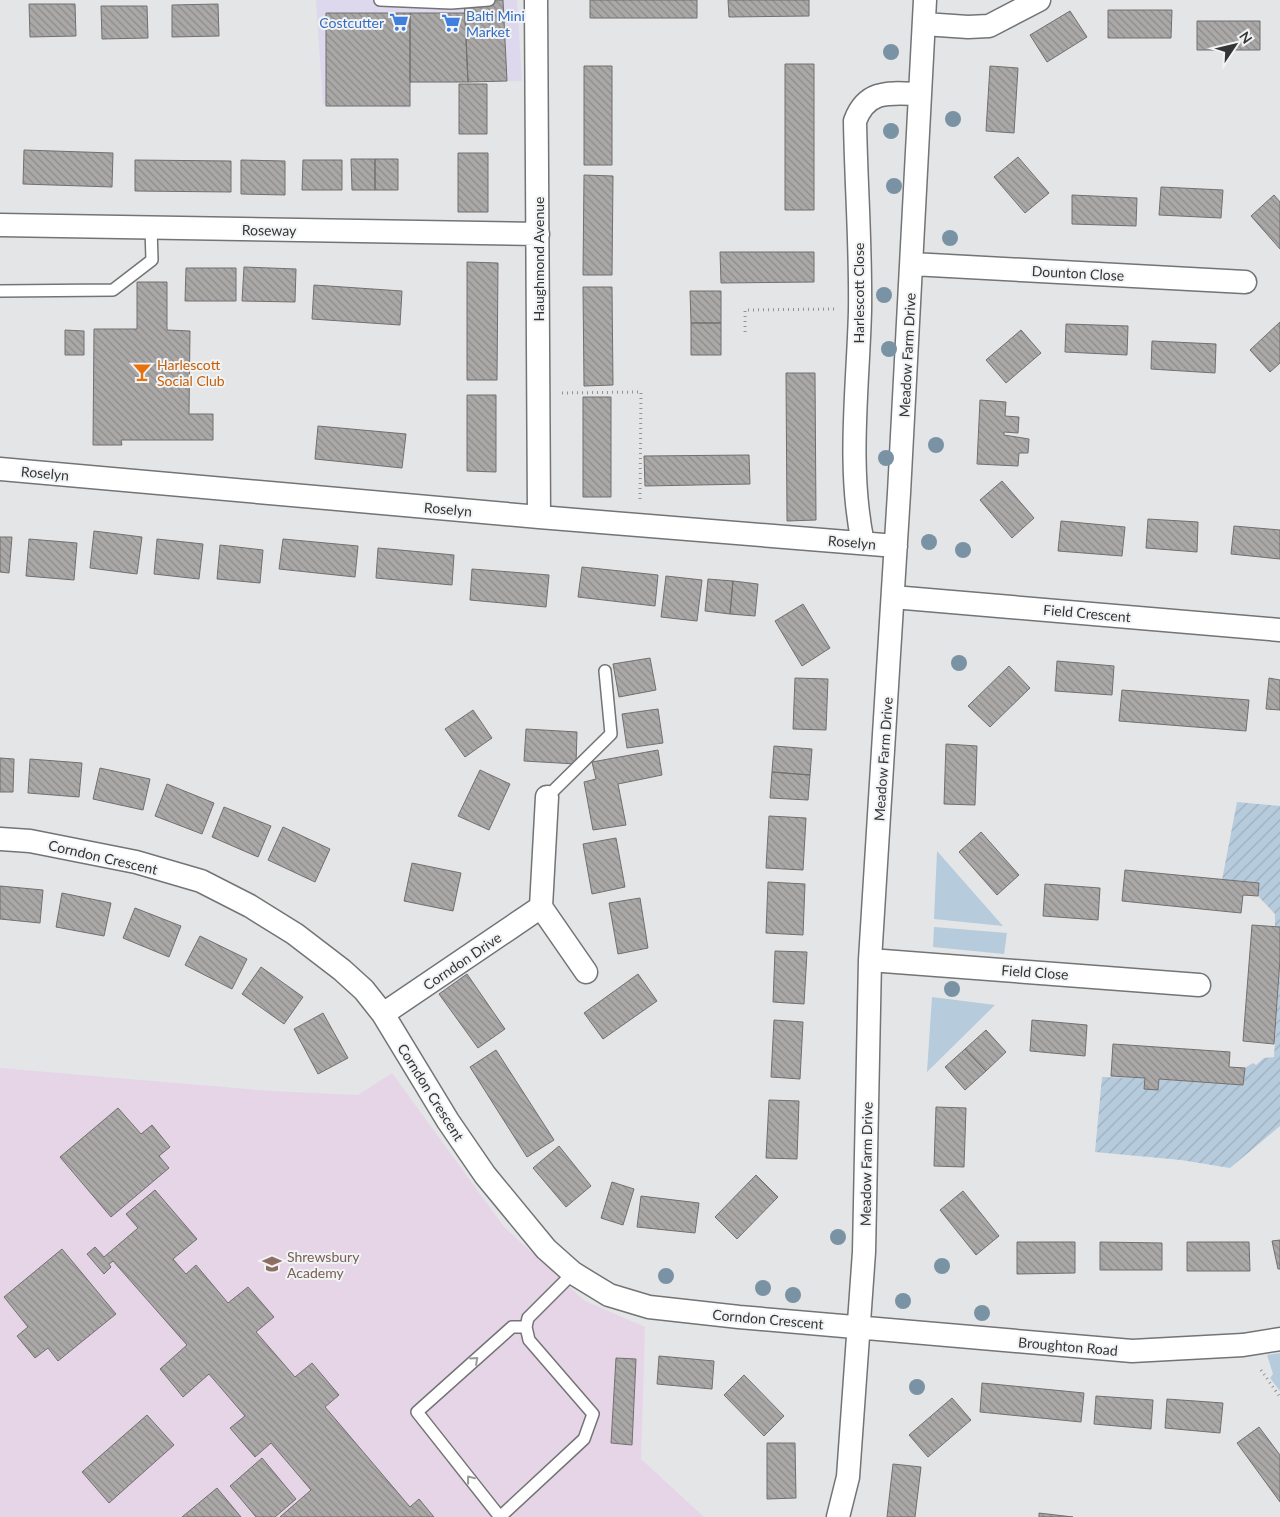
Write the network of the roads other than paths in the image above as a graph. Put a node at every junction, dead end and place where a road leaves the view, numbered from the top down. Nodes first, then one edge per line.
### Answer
1 (380, 0) edge
2 (489, 0) edge
3 (536, 0) edge
4 (925, 0) edge
5 (1039, 0) edge
6 (924, 24) junction
7 (919, 94) junction
8 (0, 225) edge
9 (151, 228) junction
10 (538, 234) junction
11 (912, 264) junction
12 (1245, 282) dead end
13 (0, 290) edge
14 (0, 469) edge
15 (539, 517) junction
16 (863, 543) junction
17 (896, 546) junction
18 (893, 597) junction
19 (1280, 630) edge
20 (605, 671) dead end
21 (547, 797) joint
22 (0, 839) edge
23 (541, 906) junction
24 (870, 960) junction
25 (586, 972) dead end
26 (1199, 985) dead end
27 (383, 1014) junction
28 (573, 1273) junction
29 (857, 1326) junction
30 (526, 1327) junction
31 (1280, 1339) edge
32 (500, 1517) edge
33 (838, 1517) edge

1 - 2 lane
3 - 10 street, Haughmond Avenue
4 - 6 street, Meadow Farm Drive
5 - 6 street
6 - 7 street, Meadow Farm Drive
7 - 11 street, Meadow Farm Drive
7 - 16 street, Harlescott Close
8 - 9 street, Roseway
9 - 10 street, Roseway
9 - 13 lane
10 - 15 street, Haughmond Avenue
11 - 12 street, Dounton Close
11 - 17 street, Meadow Farm Drive
14 - 15 street, Roselyn
15 - 16 street, Roselyn
16 - 17 street, Roselyn
17 - 18 street, Meadow Farm Drive
18 - 19 street, Field Crescent
18 - 24 street, Meadow Farm Drive
20 - 21 lane
21 - 23 street
22 - 27 street, Corndon Crescent
23 - 25 street
23 - 27 street, Corndon Drive
24 - 26 street, Field Close
24 - 29 street, Meadow Farm Drive
27 - 28 street, Corndon Crescent
28 - 29 street, Corndon Crescent
28 - 30 lane
29 - 31 street, Broughton Road
29 - 33 street, Meadow Farm Drive
30 - 32 lane
32 -> 30 lane

